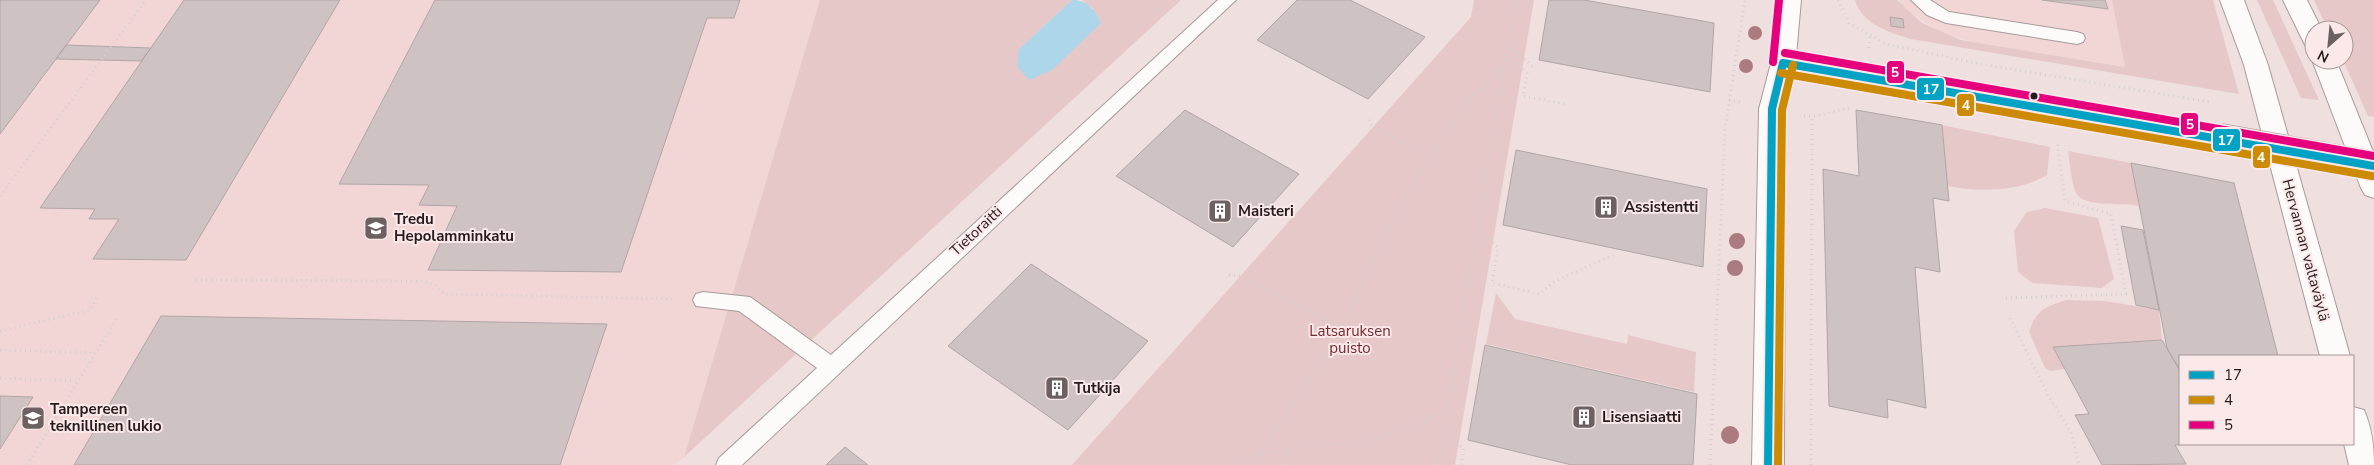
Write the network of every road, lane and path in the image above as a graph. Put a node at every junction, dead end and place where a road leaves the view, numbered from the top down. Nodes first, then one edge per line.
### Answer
1 (146, 0) edge
2 (1228, 0) edge
3 (1516, 0) edge
4 (1746, 0) edge
5 (1789, 0) edge
6 (1838, 0) edge
7 (1919, 0) edge
8 (2232, 0) edge
9 (2295, 0) edge
10 (2305, 20) edge
11 (2077, 38) dead end
12 (1509, 46) junction
13 (1507, 56) junction
14 (1784, 63) junction
15 (1505, 67) junction
16 (1535, 68) dead end
17 (2328, 70) edge
18 (2210, 102) dead end
19 (1565, 104) dead end
20 (1859, 107) dead end
21 (1369, 120) dead end
22 (2057, 141) dead end
23 (1430, 158) junction
24 (2374, 166) edge
25 (2374, 188) edge
26 (0, 196) edge
27 (1478, 228) junction
28 (1613, 255) dead end
29 (1229, 275) dead end
30 (196, 280) dead end
31 (98, 296) dead end
32 (2006, 298) dead end
33 (703, 300) joint
34 (117, 318) dead end
35 (2010, 318) dead end
36 (1341, 328) junction
37 (0, 331) edge
38 (0, 350) edge
39 (96, 353) junction
40 (2335, 355) edge
41 (831, 366) junction
42 (0, 378) edge
43 (78, 381) junction
44 (1448, 409) junction
45 (2354, 424) edge
46 (1444, 434) junction
47 (1291, 448) junction
48 (1259, 456) junction
49 (26, 465) edge
50 (727, 465) edge
51 (1235, 465) edge
52 (1287, 465) edge
53 (1438, 465) edge
54 (1461, 465) edge
55 (1710, 465) edge
56 (1768, 465) edge
57 (1812, 465) edge
58 (2079, 465) edge
59 (2365, 465) edge

1 - 26 path
2 - 41 lane, Tietoraitti
3 - 12 path
4 - 55 path
5 - 14 street
6 - 18 path
7 - 11 lane
8 - 40 street, Hervannan valtaväylä
9 - 10 street
12 - 13 path
12 - 16 path
13 - 15 path
13 - 19 path
14 - 24 street, bridge
14 - 56 street
15 - 23 path
15 - 27 path
17 - 25 street
20 - 57 path
21 - 23 path
22 - 32 path
23 - 36 path
27 - 28 path
27 - 44 path
29 - 36 path
30 - 33 path
31 - 37 path
33 - 41 lane
34 - 39 path
35 - 58 path
36 - 48 path
38 - 39 path
39 - 43 path
41 - 50 lane, Tietoraitti
42 - 43 path
43 - 49 path
44 - 46 path
44 - 47 path
45 - 59 street
46 - 53 path
46 - 54 path
47 - 48 path
47 - 52 path
48 - 51 path

